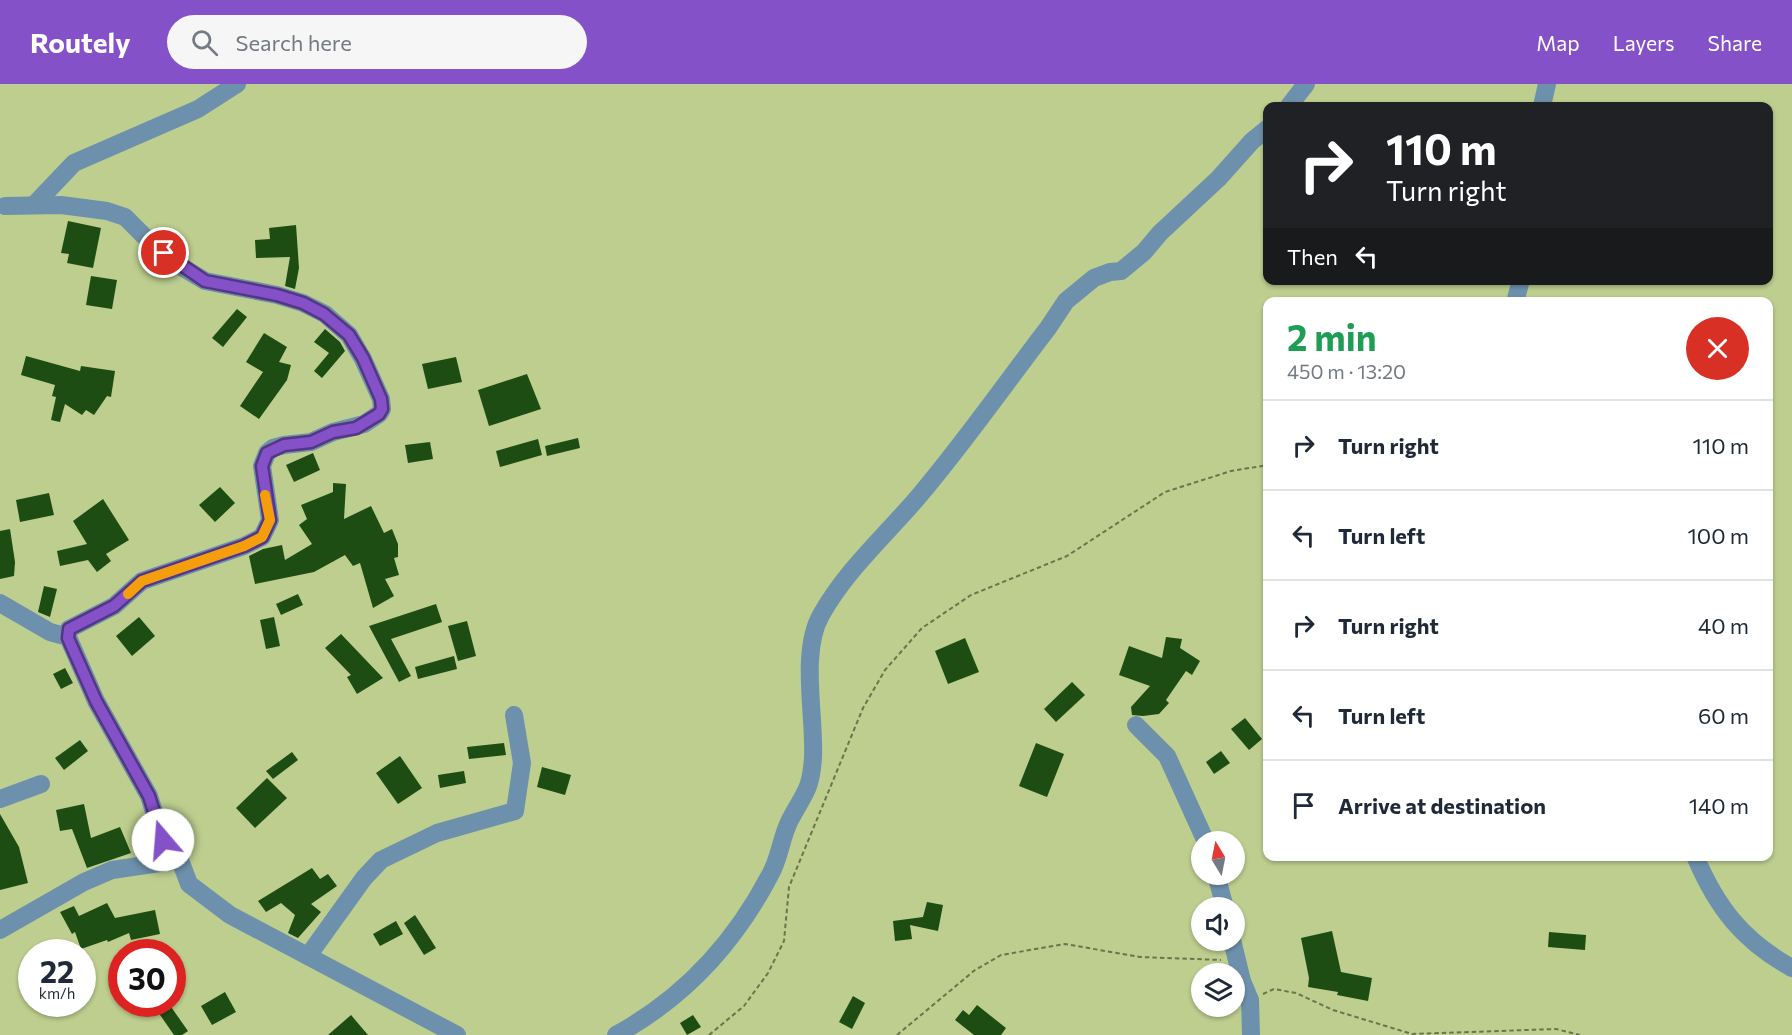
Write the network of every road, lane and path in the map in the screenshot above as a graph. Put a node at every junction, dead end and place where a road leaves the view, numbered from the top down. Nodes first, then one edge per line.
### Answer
1 (237, 84) edge
2 (1306, 84) edge
3 (1547, 84) edge
4 (1291, 102) edge
5 (1543, 102) edge
6 (1263, 132) edge
7 (33, 205) junction
8 (2, 210) edge
9 (1263, 466) edge
10 (0, 603) edge
11 (68, 638) junction
12 (514, 715) dead end
13 (1136, 725) dead end
14 (41, 784) dead end
15 (0, 799) edge
16 (1201, 831) edge
17 (180, 860) junction
18 (1697, 861) edge
19 (0, 930) edge
20 (1234, 951) edge
21 (308, 957) junction
22 (1236, 961) junction
23 (1792, 968) edge
24 (1250, 1000) junction
25 (457, 1035) edge
26 (616, 1035) edge
27 (709, 1035) edge
28 (897, 1035) edge
29 (1251, 1035) edge
30 (1580, 1035) edge

1 - 7 street
2 - 4 street
3 - 5 street
6 - 26 street
7 - 8 street
7 - 11 street
9 - 27 path
10 - 11 street
11 - 17 street
12 - 21 street
13 - 16 street
14 - 15 street
17 - 19 street
17 - 21 street
18 - 23 street
20 - 22 street
21 - 25 street
22 - 24 street
22 - 28 path
24 - 29 street
24 - 30 path

